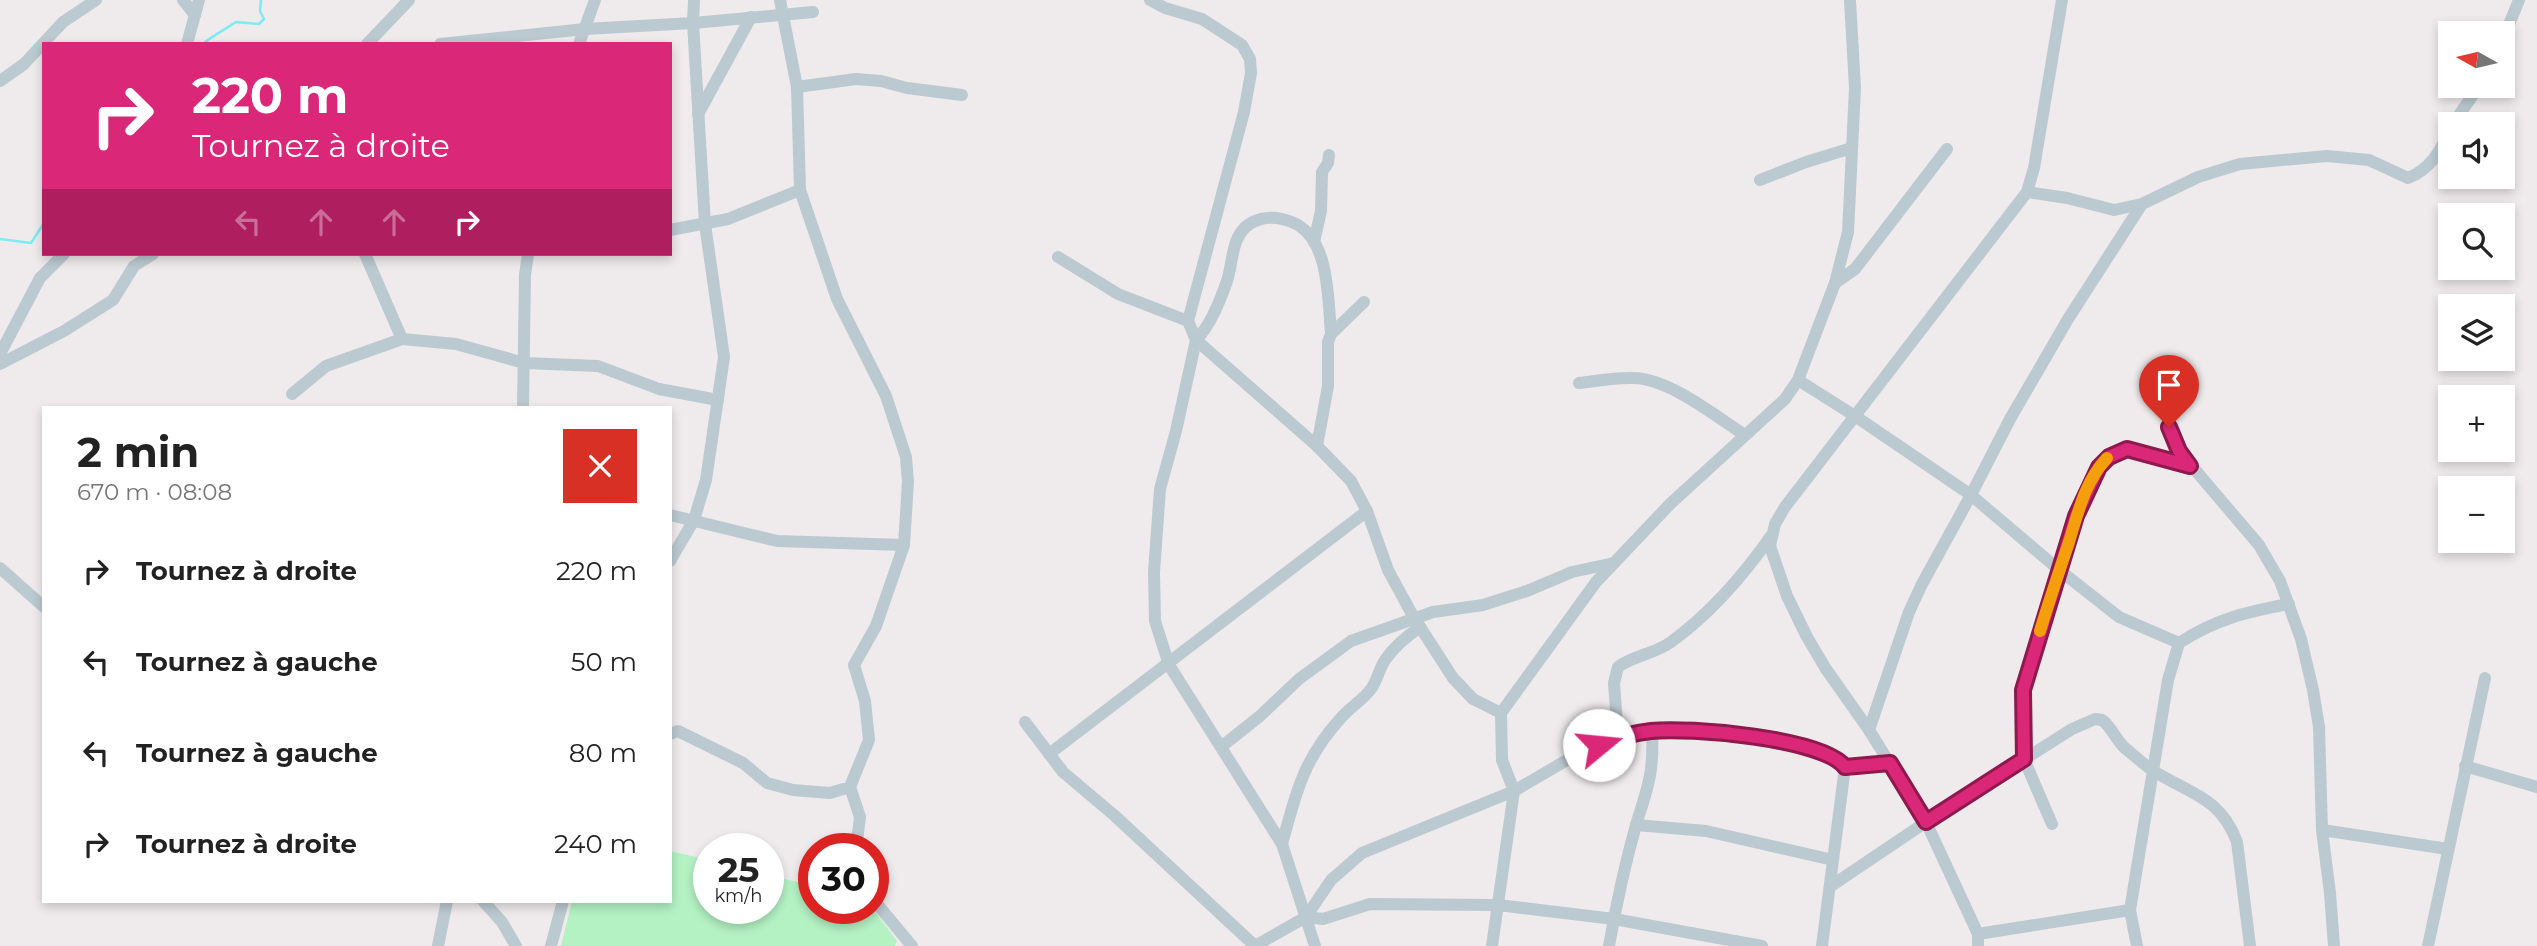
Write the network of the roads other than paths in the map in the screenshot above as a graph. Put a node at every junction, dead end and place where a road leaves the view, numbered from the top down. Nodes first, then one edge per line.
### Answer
1 (96, 0) edge
2 (183, 0) edge
3 (199, 0) edge
4 (409, 0) edge
5 (595, 0) edge
6 (694, 0) edge
7 (780, 0) edge
8 (1150, 0) edge
9 (1850, 0) edge
10 (2062, 0) edge
11 (2519, 0) edge
12 (813, 12) dead end
13 (782, 14) junction
14 (195, 15) junction
15 (751, 17) junction
16 (2510, 21) edge
17 (693, 23) junction
18 (585, 29) junction
19 (44, 42) edge
20 (188, 42) edge
21 (369, 42) edge
22 (459, 42) edge
23 (580, 42) edge
24 (42, 45) edge
25 (0, 81) edge
26 (797, 87) junction
27 (962, 95) dead end
28 (698, 115) junction
29 (1852, 148) junction
30 (1947, 149) dead end
31 (2438, 154) edge
32 (1329, 155) dead end
33 (1759, 180) dead end
34 (800, 190) junction
35 (2027, 192) junction
36 (2142, 204) junction
37 (705, 224) junction
38 (672, 230) edge
39 (1314, 242) junction
40 (62, 256) edge
41 (150, 256) edge
42 (366, 256) edge
43 (528, 256) edge
44 (1058, 257) dead end
45 (1835, 283) junction
46 (1364, 302) dead end
47 (1188, 321) junction
48 (1331, 334) junction
49 (402, 339) junction
50 (1196, 340) junction
51 (0, 354) edge
52 (524, 363) junction
53 (0, 364) edge
54 (2160, 366) dead end
55 (1798, 380) junction
56 (1580, 383) dead end
57 (292, 394) dead end
58 (718, 400) junction
59 (523, 406) edge
60 (1855, 416) junction
61 (1745, 435) junction
62 (1317, 446) junction
63 (2190, 466) junction
64 (1971, 495) junction
65 (1367, 511) junction
66 (672, 515) edge
67 (694, 520) junction
68 (1771, 536) junction
69 (904, 545) junction
70 (672, 558) edge
71 (1614, 564) junction
72 (0, 568) edge
73 (2058, 569) junction
74 (2289, 604) junction
75 (42, 605) edge
76 (1417, 623) junction
77 (2179, 643) junction
78 (1168, 665) junction
79 (2485, 678) dead end
80 (1501, 713) junction
81 (1025, 722) dead end
82 (1870, 730) junction
83 (1652, 731) junction
84 (672, 734) edge
85 (1618, 737) junction
86 (1221, 747) junction
87 (1049, 754) junction
88 (2024, 759) junction
89 (1890, 763) junction
90 (2465, 766) junction
91 (1845, 767) junction
92 (2152, 769) junction
93 (850, 787) junction
94 (2537, 787) edge
95 (1514, 790) junction
96 (1926, 822) junction
97 (2052, 824) dead end
98 (1636, 825) junction
99 (2322, 830) junction
100 (858, 833) edge
101 (1282, 844) junction
102 (2448, 849) junction
103 (1833, 860) junction
104 (1831, 886) junction
105 (447, 903) edge
106 (485, 903) edge
107 (562, 903) edge
108 (1498, 905) junction
109 (2130, 910) junction
110 (1306, 917) junction
111 (889, 918) edge
112 (1614, 919) junction
113 (1978, 940) edge
114 (438, 946) edge
115 (516, 946) edge
116 (551, 946) edge
117 (912, 946) edge
118 (1255, 946) edge
119 (1315, 946) edge
120 (1492, 946) edge
121 (1609, 946) edge
122 (1762, 946) edge
123 (1822, 946) edge
124 (2137, 946) edge
125 (2250, 946) edge
126 (2334, 946) edge
127 (2428, 946) edge

1 - 19 street
2 - 14 street
3 - 14 street
4 - 21 street
5 - 18 street
6 - 17 street
7 - 13 street
8 - 47 street
9 - 29 street
10 - 35 street
11 - 16 street
12 - 13 street
13 - 15 street
13 - 26 street
14 - 20 street
15 - 17 street
15 - 28 street
17 - 18 street
17 - 28 street
18 - 22 street
18 - 23 street
24 - 25 street
26 - 27 street
26 - 34 street
28 - 37 street
29 - 33 street
29 - 45 street
30 - 45 street
31 - 36 street
32 - 39 street
34 - 37 street
34 - 69 street
35 - 36 street
35 - 60 street
36 - 64 street
37 - 38 street
37 - 58 street
39 - 48 street
39 - 50 street
40 - 51 street
41 - 53 street
42 - 49 street
43 - 52 street
44 - 47 street
45 - 55 street
46 - 48 street
47 - 50 street
48 - 62 street
49 - 52 street
49 - 57 street
50 - 62 street
50 - 78 street
52 - 58 street
52 - 59 street
54 - 63 street
55 - 60 street
55 - 61 street
56 - 61 street
58 - 67 street
60 - 64 street
60 - 68 street
61 - 71 street
62 - 65 street
63 - 73 street
63 - 74 street
64 - 73 street
64 - 82 street
65 - 76 street
65 - 78 street
66 - 67 street
67 - 69 street
67 - 70 street
68 - 82 street
68 - 85 street
69 - 93 street
71 - 76 street
71 - 80 street
72 - 75 street
73 - 77 street
73 - 88 street
74 - 77 street
74 - 99 street
76 - 80 street
76 - 86 street
76 - 101 street
77 - 92 street
78 - 86 street
78 - 87 street
79 - 90 street
80 - 95 street
81 - 87 street
82 - 89 street
83 - 85 street
83 - 91 street
83 - 98 street
84 - 93 street
85 - 95 street
86 - 101 street
87 - 118 street
88 - 92 street
88 - 96 street
88 - 97 street
89 - 91 street
89 - 96 street
90 - 94 street
90 - 102 street
91 - 103 street
92 - 109 street
92 - 125 street
93 - 100 street
95 - 108 street
95 - 110 street
96 - 104 street
96 - 113 street
98 - 103 street
98 - 112 street
99 - 102 street
99 - 126 street
101 - 110 street
102 - 127 street
103 - 104 street
104 - 123 street
105 - 114 street
106 - 115 street
107 - 116 street
108 - 110 street
108 - 112 street
108 - 120 street
109 - 113 street
109 - 124 street
110 - 118 street
110 - 119 street
111 - 117 street
112 - 121 street
112 - 122 street

